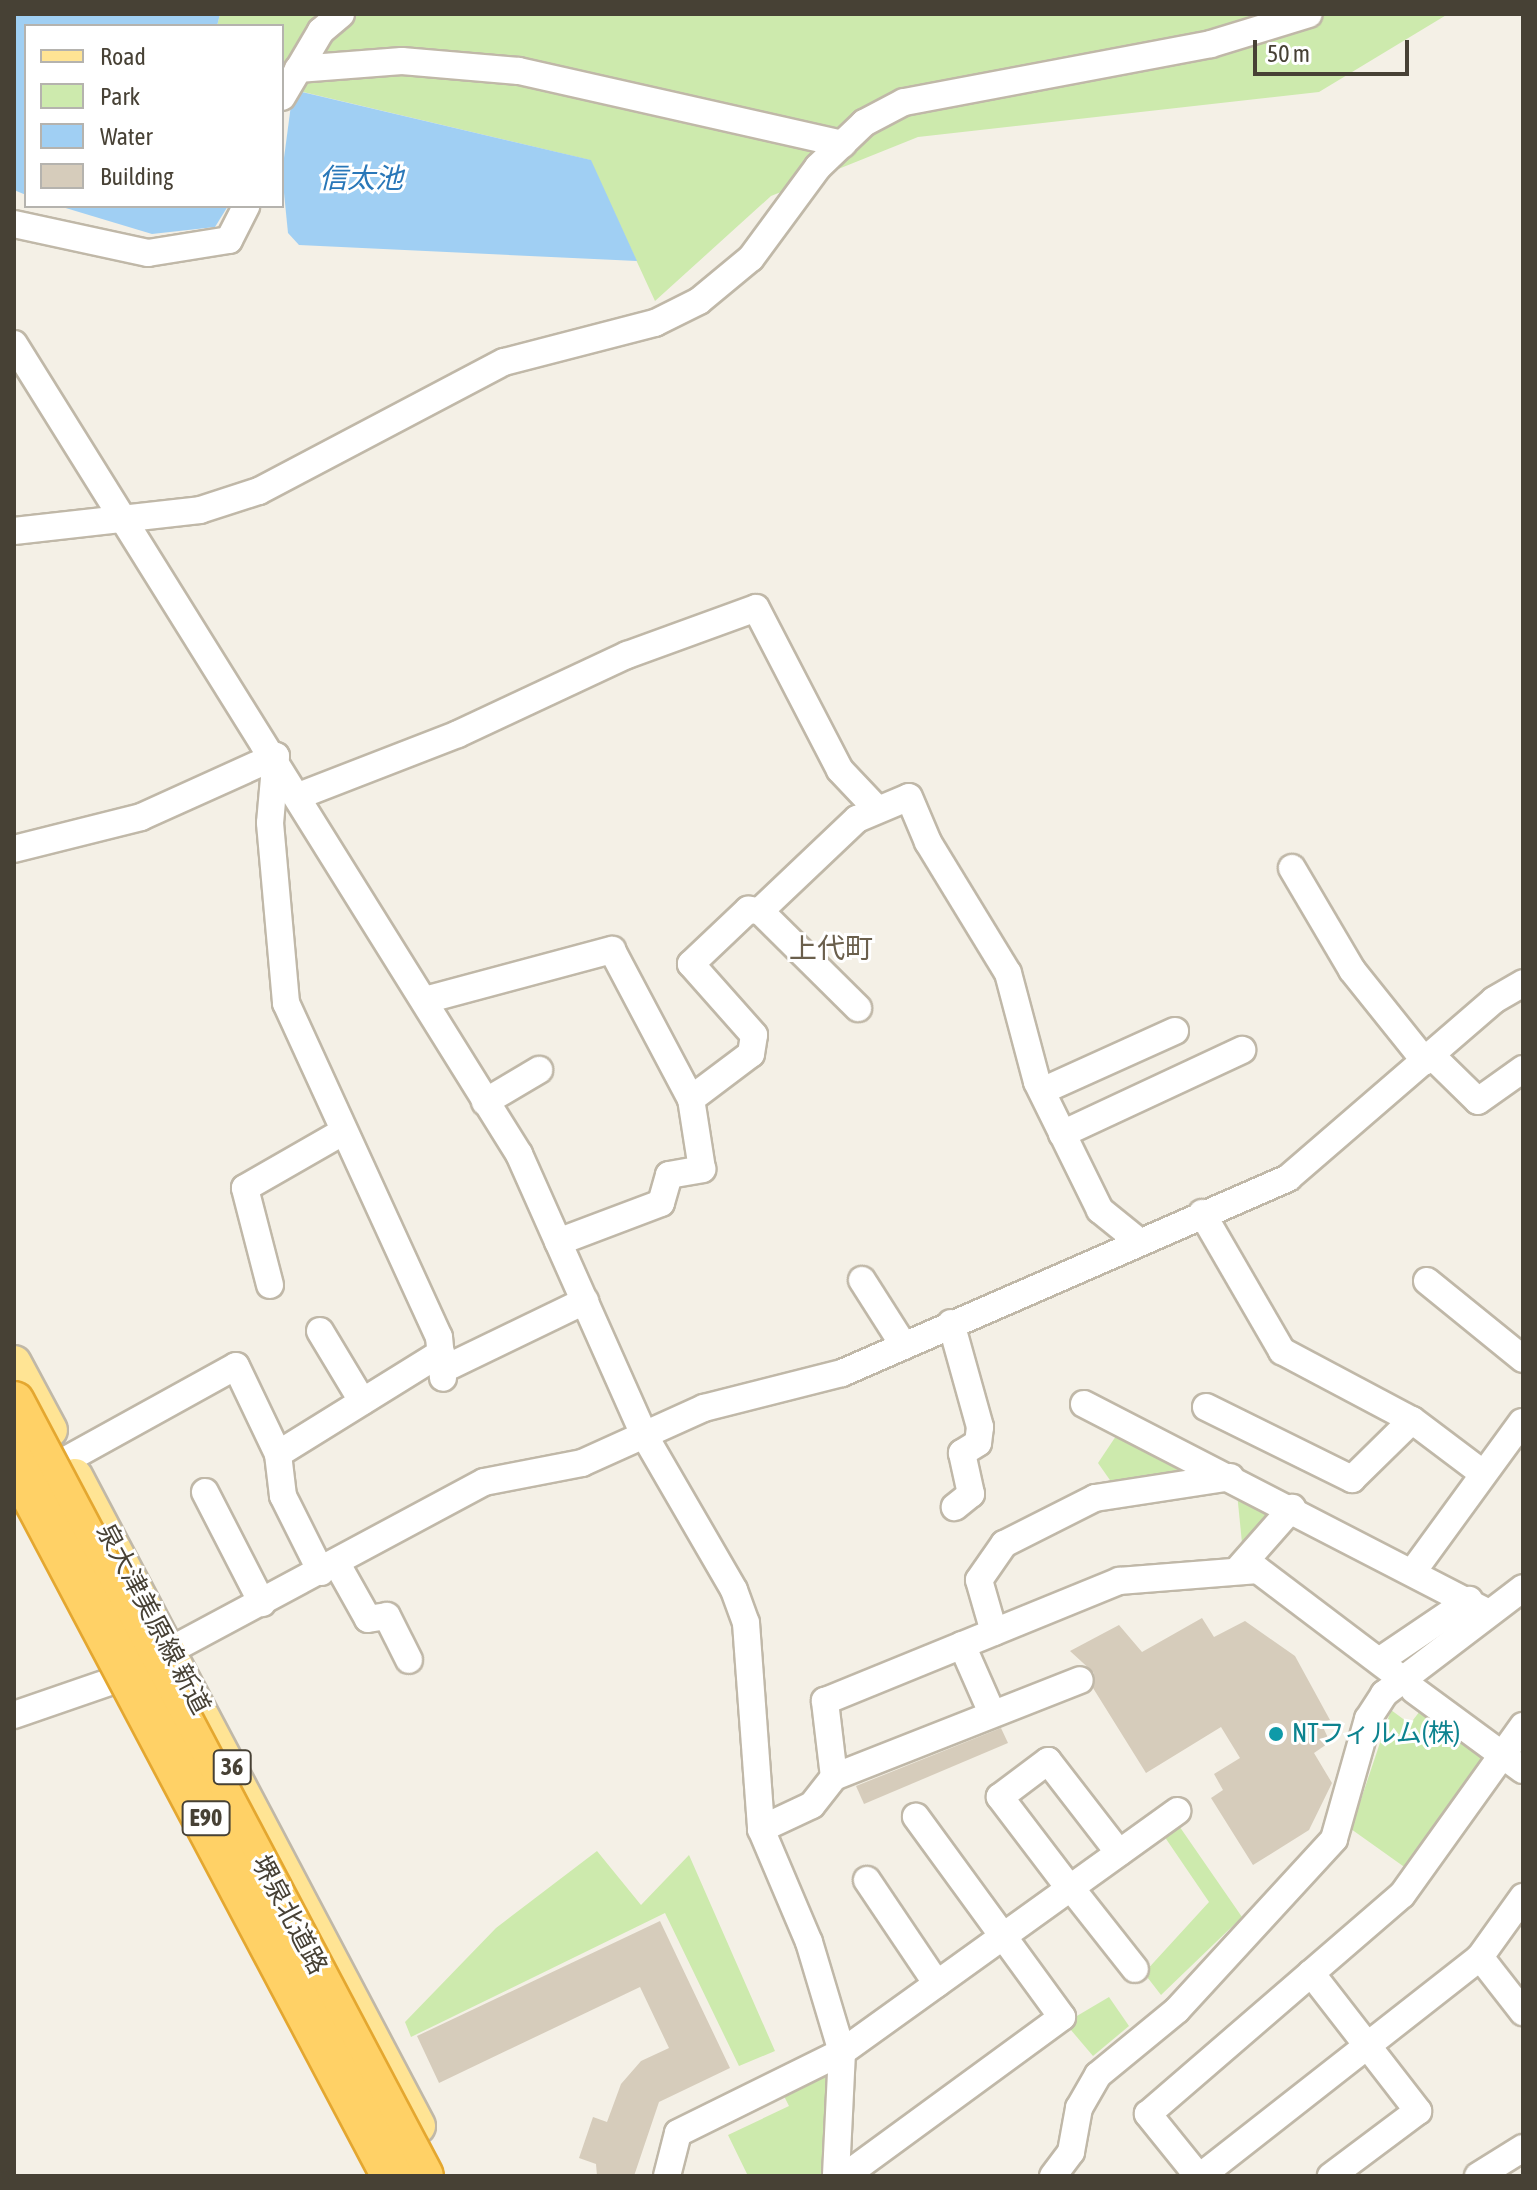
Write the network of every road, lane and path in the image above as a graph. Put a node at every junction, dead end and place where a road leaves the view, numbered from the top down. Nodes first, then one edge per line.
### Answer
1 (341, 14) edge
2 (1309, 14) edge
3 (298, 69) junction
4 (284, 94) edge
5 (843, 144) junction
6 (245, 208) edge
7 (14, 224) edge
8 (14, 344) edge
9 (129, 520) junction
10 (14, 531) edge
11 (276, 756) junction
12 (301, 795) junction
13 (875, 807) junction
14 (14, 849) edge
15 (1292, 868) dead end
16 (760, 911) junction
17 (1523, 983) edge
18 (425, 1000) junction
19 (858, 1008) dead end
20 (1175, 1031) dead end
21 (1145, 1044) junction
22 (1242, 1050) dead end
23 (1429, 1058) junction
24 (1523, 1069) edge
25 (539, 1070) dead end
26 (1166, 1085) junction
27 (1042, 1091) junction
28 (691, 1099) junction
29 (485, 1102) junction
30 (341, 1133) junction
31 (1062, 1134) junction
32 (1202, 1213) junction
33 (1137, 1240) junction
34 (558, 1242) junction
35 (862, 1280) dead end
36 (1427, 1281) dead end
37 (270, 1285) dead end
38 (585, 1301) junction
39 (951, 1323) junction
40 (320, 1331) dead end
41 (904, 1346) junction
42 (1523, 1359) edge
43 (14, 1363) edge
44 (442, 1367) junction
45 (362, 1401) junction
46 (14, 1402) edge
47 (1084, 1404) dead end
48 (1206, 1407) dead end
49 (1412, 1420) junction
50 (1522, 1422) edge
51 (643, 1433) junction
52 (278, 1454) junction
53 (66, 1460) junction
54 (14, 1462) edge
55 (1481, 1472) junction
56 (1230, 1477) junction
57 (205, 1492) dead end
58 (14, 1498) edge
59 (955, 1507) dead end
60 (1292, 1508) junction
61 (328, 1567) junction
62 (1240, 1567) junction
63 (1414, 1570) junction
64 (1523, 1588) edge
65 (262, 1603) junction
66 (1478, 1606) junction
67 (994, 1632) junction
68 (962, 1645) junction
69 (170, 1650) junction
70 (409, 1660) dead end
71 (1379, 1661) junction
72 (1080, 1680) dead end
73 (113, 1681) junction
74 (1407, 1684) junction
75 (992, 1713) junction
76 (14, 1715) edge
77 (1523, 1726) edge
78 (1512, 1763) edge
79 (834, 1777) junction
80 (1177, 1811) dead end
81 (916, 1817) dead end
82 (761, 1829) junction
83 (1119, 1853) junction
84 (867, 1880) dead end
85 (1070, 1888) junction
86 (1523, 1897) edge
87 (1005, 1936) junction
88 (1480, 1957) junction
89 (1135, 1969) dead end
90 (1311, 1973) junction
91 (937, 1984) junction
92 (1523, 2012) edge
93 (1368, 2046) junction
94 (842, 2052) junction
95 (1523, 2148) edge
96 (373, 2176) edge
97 (392, 2176) edge
98 (423, 2176) edge
99 (442, 2176) edge
100 (667, 2176) edge
101 (836, 2176) edge
102 (845, 2176) edge
103 (1053, 2176) edge
104 (1200, 2176) edge
105 (1331, 2176) edge
106 (1478, 2176) edge

1 - 3 street
2 - 5 street
3 - 4 street
3 - 5 street
5 - 9 street
6 - 7 street
8 - 9 street
9 - 10 street
9 - 11 street
11 - 12 street
11 - 14 street
11 - 30 street
12 - 13 street
12 - 18 street
13 - 16 street
13 - 27 street
15 - 23 street
16 - 19 street
16 - 28 street
17 - 23 street
18 - 28 street
18 - 29 street
20 - 21 street
21 - 26 street
21 - 27 street
22 - 26 street
23 - 24 street
23 - 32 street
25 - 29 street
26 - 31 street
27 - 31 street
28 - 34 street
29 - 34 street
30 - 37 street
30 - 44 street
31 - 33 street
32 - 33 street
32 - 49 street
33 - 39 street
34 - 38 street
35 - 41 street
36 - 42 street
38 - 44 street
38 - 51 street
39 - 41 street
39 - 59 street
40 - 45 street
41 - 51 street
43 - 53 main road, 泉大津美原線 新道 / 36
44 - 45 street
45 - 52 street
46 - 98 highway, 堺泉北道路 / E90, bridge
47 - 56 street
48 - 49 street
49 - 55 street
50 - 55 street
51 - 61 street
51 - 82 street
52 - 53 street
52 - 61 street
53 - 69 main road, 泉大津美原線 新道 / 36
54 - 97 highway, 堺泉北道路 / E90, bridge
55 - 63 street
56 - 60 street
56 - 67 street
57 - 65 street
58 - 73 main road, 36
60 - 62 street
60 - 63 street
61 - 65 street
61 - 70 street
62 - 67 street
62 - 71 street
63 - 66 street
64 - 66 street
65 - 69 street
66 - 71 street
66 - 74 street
67 - 68 street
68 - 75 street
68 - 79 street
69 - 73 street
69 - 99 main road, 泉大津美原線 新道 / 36
71 - 74 street
72 - 75 street
73 - 76 street
73 - 96 main road, 36
74 - 78 street
74 - 103 street
75 - 79 street
77 - 78 street
78 - 90 street
79 - 82 street
80 - 83 street
81 - 87 street
82 - 94 street
83 - 85 street
83 - 85 street
84 - 91 street
85 - 87 street
85 - 89 street
86 - 88 street
87 - 91 street
87 - 102 street
88 - 92 street
88 - 93 street
90 - 93 street
90 - 104 street
91 - 94 street
93 - 104 street
93 - 105 street
94 - 100 street
94 - 101 street
95 - 106 street

